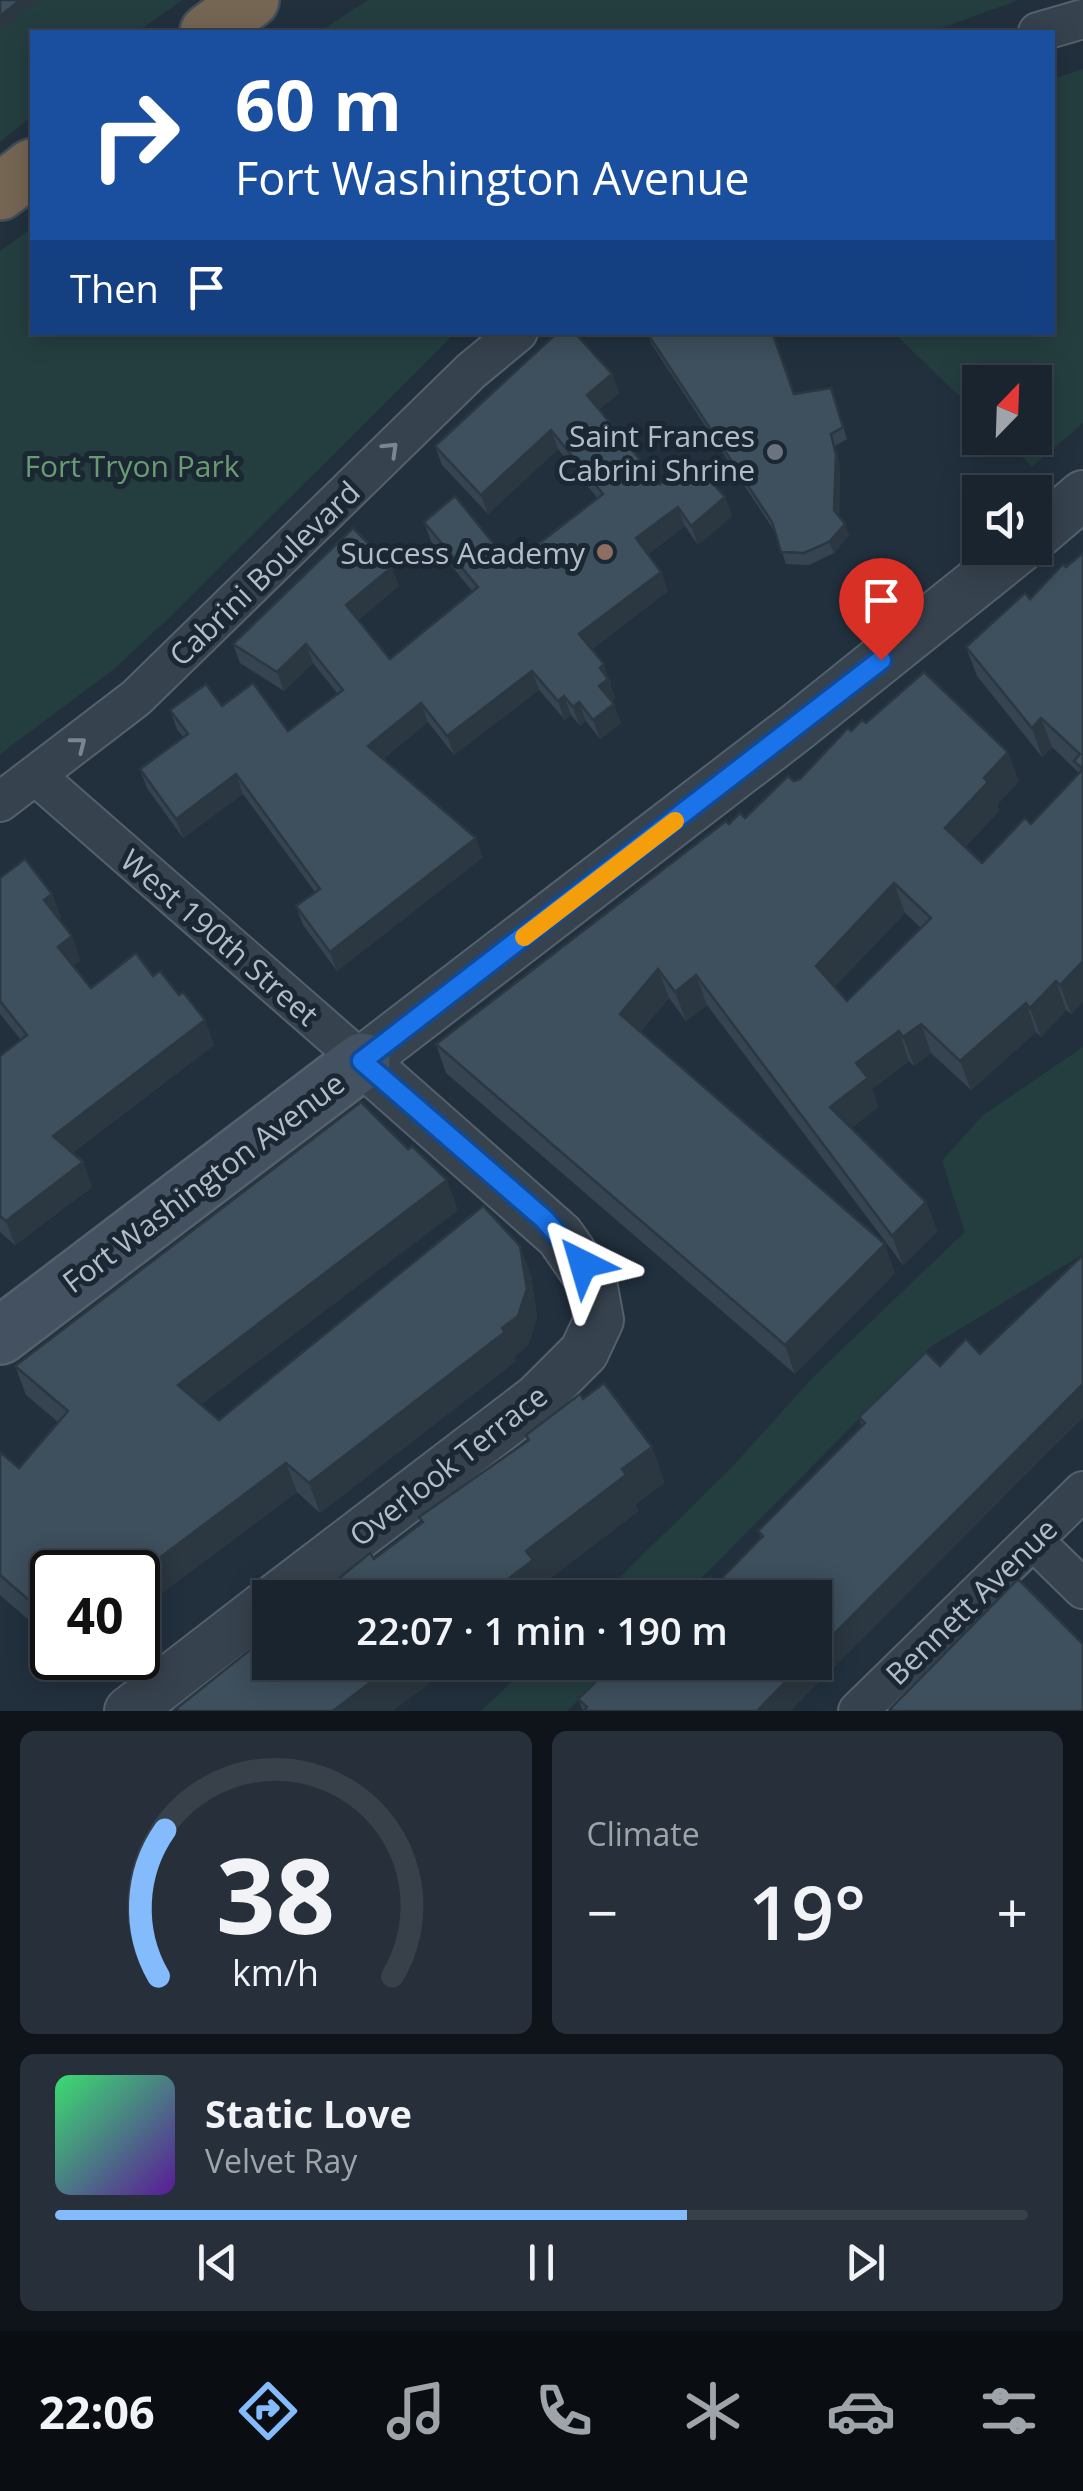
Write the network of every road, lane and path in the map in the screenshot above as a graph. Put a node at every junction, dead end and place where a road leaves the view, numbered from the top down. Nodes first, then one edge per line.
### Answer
1 (251, 0) edge
2 (1083, 20) edge
3 (211, 30) edge
4 (1046, 30) edge
5 (30, 169) edge
6 (0, 192) edge
7 (514, 335) edge
8 (1083, 495) edge
9 (1052, 521) edge
10 (999, 565) edge
11 (36, 776) junction
12 (0, 802) edge
13 (362, 1061) junction
14 (0, 1336) edge
15 (571, 1368) joint
16 (1083, 1491) edge
17 (1034, 1541) junction
18 (299, 1580) edge
19 (1083, 1589) edge
20 (252, 1616) edge
21 (128, 1711) edge
22 (858, 1711) edge

1 - 3 highway
2 - 4 street
5 - 6 highway
11 -> 7 street, Cabrini Boulevard
8 - 9 street
10 - 13 street, Fort Washington Avenue
11 - 12 street, Cabrini Boulevard
11 - 13 street, West 190th Street
13 - 14 main road, Fort Washington Avenue
13 - 15 street, West 190th Street
15 - 18 street, Overlook Terrace
16 - 17 street, Bennett Avenue
17 - 19 street
17 - 22 street, Bennett Avenue
20 - 21 street, Overlook Terrace

